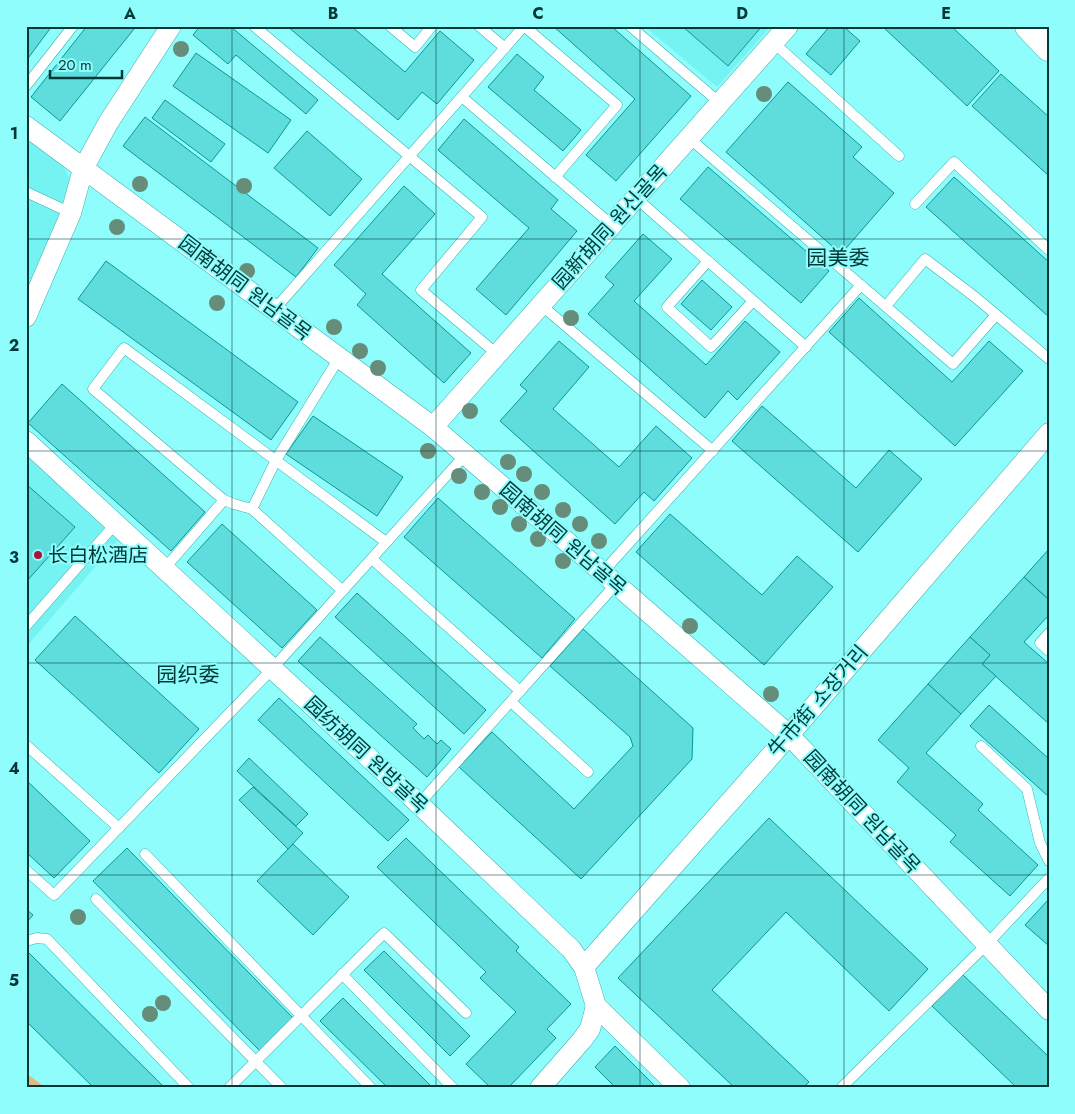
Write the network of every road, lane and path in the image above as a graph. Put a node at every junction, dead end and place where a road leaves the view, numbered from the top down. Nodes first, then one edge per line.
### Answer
1 (73, 26) edge
2 (171, 26) edge
3 (254, 26) edge
4 (390, 26) edge
5 (432, 26) edge
6 (479, 26) edge
7 (630, 26) edge
8 (788, 26) edge
9 (1029, 26) edge
10 (774, 43) junction
11 (1049, 47) edge
12 (505, 48) junction
13 (26, 86) edge
14 (462, 97) junction
15 (720, 103) junction
16 (26, 126) edge
17 (689, 138) junction
18 (409, 156) junction
19 (899, 156) dead end
20 (84, 169) junction
21 (555, 177) junction
22 (26, 192) edge
23 (636, 198) junction
24 (916, 204) dead end
25 (71, 213) junction
26 (612, 225) junction
27 (1049, 250) edge
28 (708, 261) junction
29 (861, 286) junction
30 (753, 300) junction
31 (541, 305) junction
32 (886, 306) junction
33 (274, 310) junction
34 (996, 315) junction
35 (26, 317) edge
36 (806, 347) junction
37 (497, 354) junction
38 (339, 358) junction
39 (1049, 358) edge
40 (433, 427) junction
41 (1049, 433) edge
42 (26, 441) edge
43 (713, 451) junction
44 (465, 455) junction
45 (276, 460) junction
46 (224, 500) junction
47 (252, 509) junction
48 (116, 523) junction
49 (386, 542) junction
50 (372, 559) junction
51 (165, 568) junction
52 (609, 578) junction
53 (343, 591) junction
54 (26, 626) edge
55 (1049, 633) edge
56 (1049, 651) edge
57 (273, 668) junction
58 (520, 691) junction
59 (511, 702) junction
60 (789, 735) junction
61 (26, 744) edge
62 (981, 746) dead end
63 (588, 772) dead end
64 (420, 804) junction
65 (118, 828) junction
66 (145, 854) dead end
67 (1049, 861) edge
68 (26, 870) edge
69 (1049, 878) edge
70 (96, 899) dead end
71 (26, 941) edge
72 (987, 944) junction
73 (584, 967) junction
74 (342, 974) junction
75 (596, 1006) junction
76 (1049, 1010) edge
77 (466, 1013) dead end
78 (301, 1015) junction
79 (256, 1061) junction
80 (189, 1088) edge
81 (229, 1088) edge
82 (282, 1088) edge
83 (371, 1088) edge
84 (453, 1088) edge
85 (540, 1088) edge
86 (680, 1088) edge
87 (841, 1088) edge

1 - 13 lane
2 - 20 street
3 - 18 lane
4 - 5 lane
6 - 12 lane
7 - 15 lane
8 - 10 street, 园新胡同 원신골목
9 - 11 street
10 - 15 street, 园新胡同 원신골목
10 - 19 lane
12 - 14 lane
12 - 21 lane
14 - 18 lane
14 - 21 lane
15 - 17 street, 园新胡同 원신골목
16 - 20 street, 园南胡同 원남골목
17 - 23 street, 园新胡同 원신골목
17 - 29 lane
18 - 33 lane
18 - 37 lane
20 - 25 street
20 - 33 street, 园南胡同 원남골목
21 - 26 lane
22 - 25 lane
23 - 26 street, 园新胡同 원신골목
23 - 28 lane
24 - 27 lane
25 - 35 street
26 - 31 street, 园新胡同 원신골목
28 - 30 lane
28 - 30 lane
29 - 32 lane
29 - 36 lane
30 - 36 lane
31 - 37 street, 园新胡同 원신골목
31 - 43 lane
32 - 34 lane
32 - 34 lane
33 - 38 street, 园南胡同 원남골목
34 - 39 lane
36 - 43 lane
37 - 40 street, 园新胡同 원신골목
38 - 40 street, 园南胡同 원남골목
38 - 45 lane
40 - 44 street, 园南胡同 원남골목
41 - 60 street, 牛市街 소장거리
42 - 48 street, 园纺胡同 원방골목
43 - 52 lane
44 - 49 lane
44 - 52 street, 园南胡同 원남골목
45 - 46 lane
45 - 47 lane
45 - 49 lane
46 - 47 lane
46 - 51 lane
47 - 53 lane
48 - 51 street, 园纺胡同 원방골목
48 - 54 lane
49 - 50 lane
50 - 53 lane
50 - 58 lane
51 - 57 street, 园纺胡同 원방골목
52 - 58 lane
52 - 60 street, 园南胡同 원남골목
53 - 57 lane
55 - 56 lane
57 - 64 street, 园纺胡同 원방골목
57 - 65 lane
58 - 59 lane
59 - 63 lane
59 - 64 lane
60 - 72 street, 园南胡同 원남골목
60 - 73 street, 牛市街 소장거리
61 - 65 lane
62 - 67 lane
64 - 73 street, 园纺胡同 원방골목
65 - 68 lane
66 - 78 lane
69 - 72 lane
70 - 79 lane
71 - 80 lane
72 - 76 street, 园南胡同 원남골목
72 - 87 lane
73 - 75 street, 园纺胡同 원방골목
74 - 77 lane
74 - 78 lane
74 - 84 lane
75 - 85 street
75 - 86 street, 园纺胡同 원방골목
78 - 79 lane
78 - 83 lane
79 - 81 lane
79 - 82 lane

